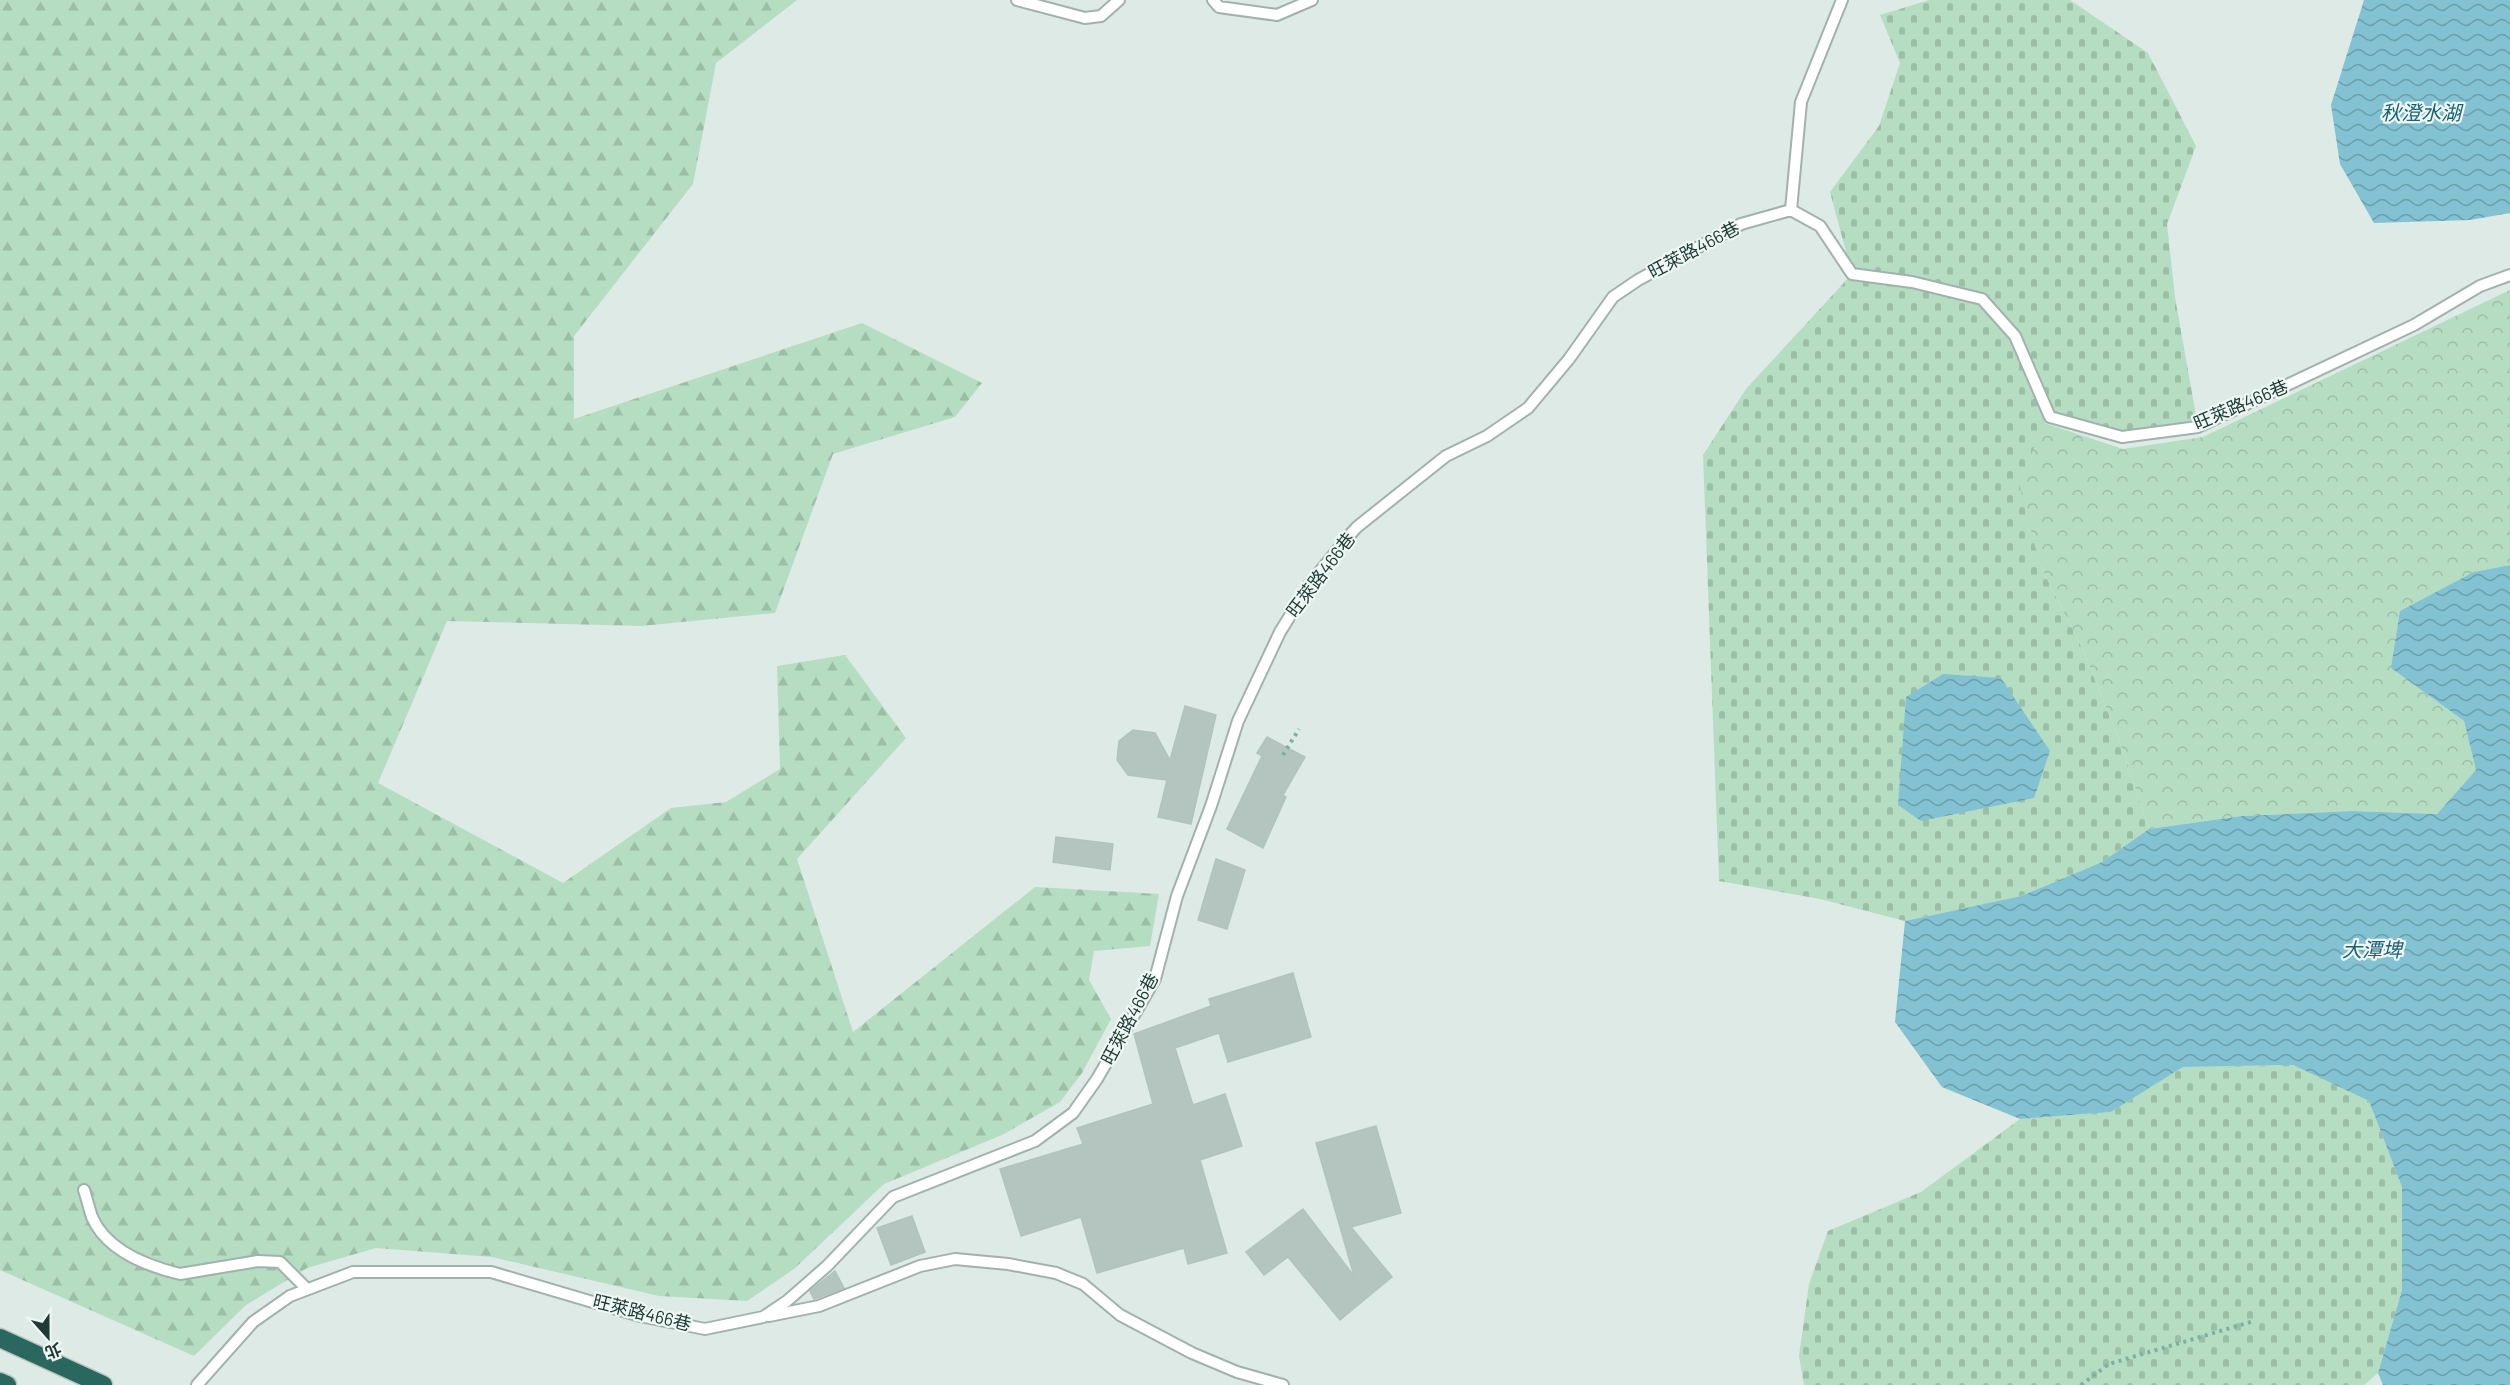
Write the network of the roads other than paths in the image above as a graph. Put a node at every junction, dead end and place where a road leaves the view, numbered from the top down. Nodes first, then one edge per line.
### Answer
1 (1017, 0) edge
2 (1119, 0) edge
3 (1213, 0) edge
4 (1312, 0) edge
5 (1842, 0) edge
6 (1791, 210) junction
7 (2510, 275) edge
8 (84, 1190) dead end
9 (307, 1289) junction
10 (763, 1317) junction
11 (0, 1338) edge
12 (0, 1382) edge
13 (7, 1385) edge
14 (103, 1385) edge
15 (197, 1385) edge
16 (1283, 1385) edge

1 - 2 lane
3 - 4 lane
5 - 6 lane
6 - 7 lane, 旺萊路466巷
6 - 10 lane, 旺萊路466巷
8 - 9 lane
9 - 10 lane, 旺萊路466巷
9 - 15 lane, 旺萊路466巷
10 - 16 lane
11 - 14 highway
12 - 13 highway

